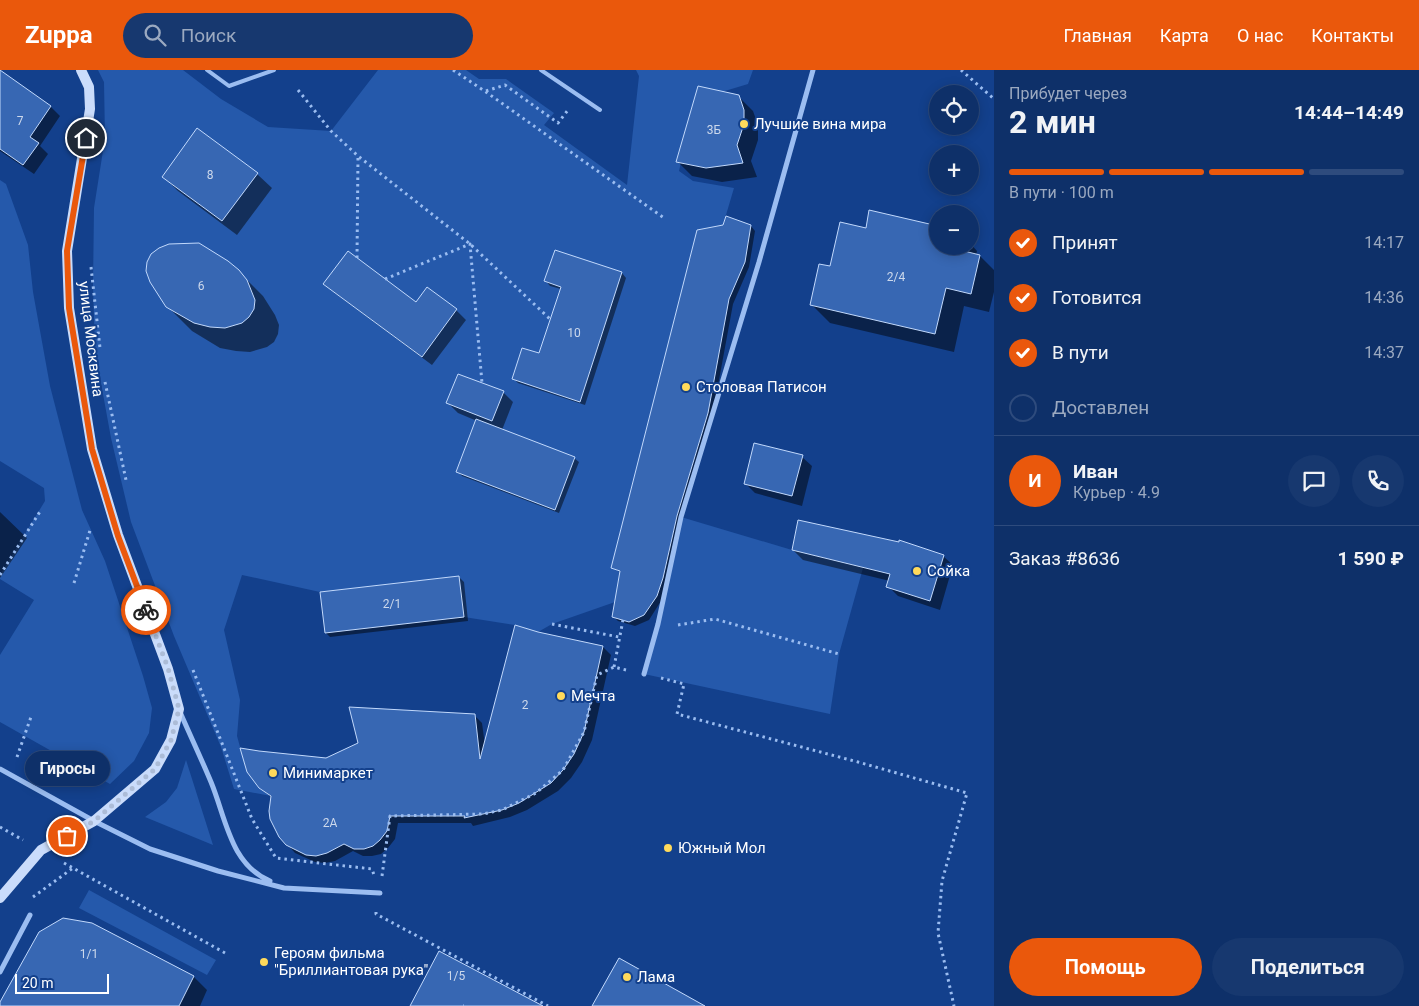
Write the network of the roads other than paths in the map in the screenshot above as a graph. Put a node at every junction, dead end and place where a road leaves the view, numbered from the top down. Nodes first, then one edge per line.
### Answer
1 (81, 70) edge
2 (207, 70) edge
3 (274, 70) edge
4 (542, 70) edge
5 (813, 70) edge
6 (600, 110) dead end
7 (644, 674) road end
8 (179, 709) junction
9 (0, 769) edge
10 (94, 821) junction
11 (284, 888) junction
12 (380, 893) road end
13 (0, 898) edge
14 (30, 915) dead end
15 (0, 972) edge

1 - 8 main road, улица Москвина
2 - 3 lane
4 - 6 lane
5 - 7 street
8 - 10 main road
8 - 11 street
9 - 10 street
10 - 11 street
10 - 13 main road
11 - 12 street
14 - 15 street

